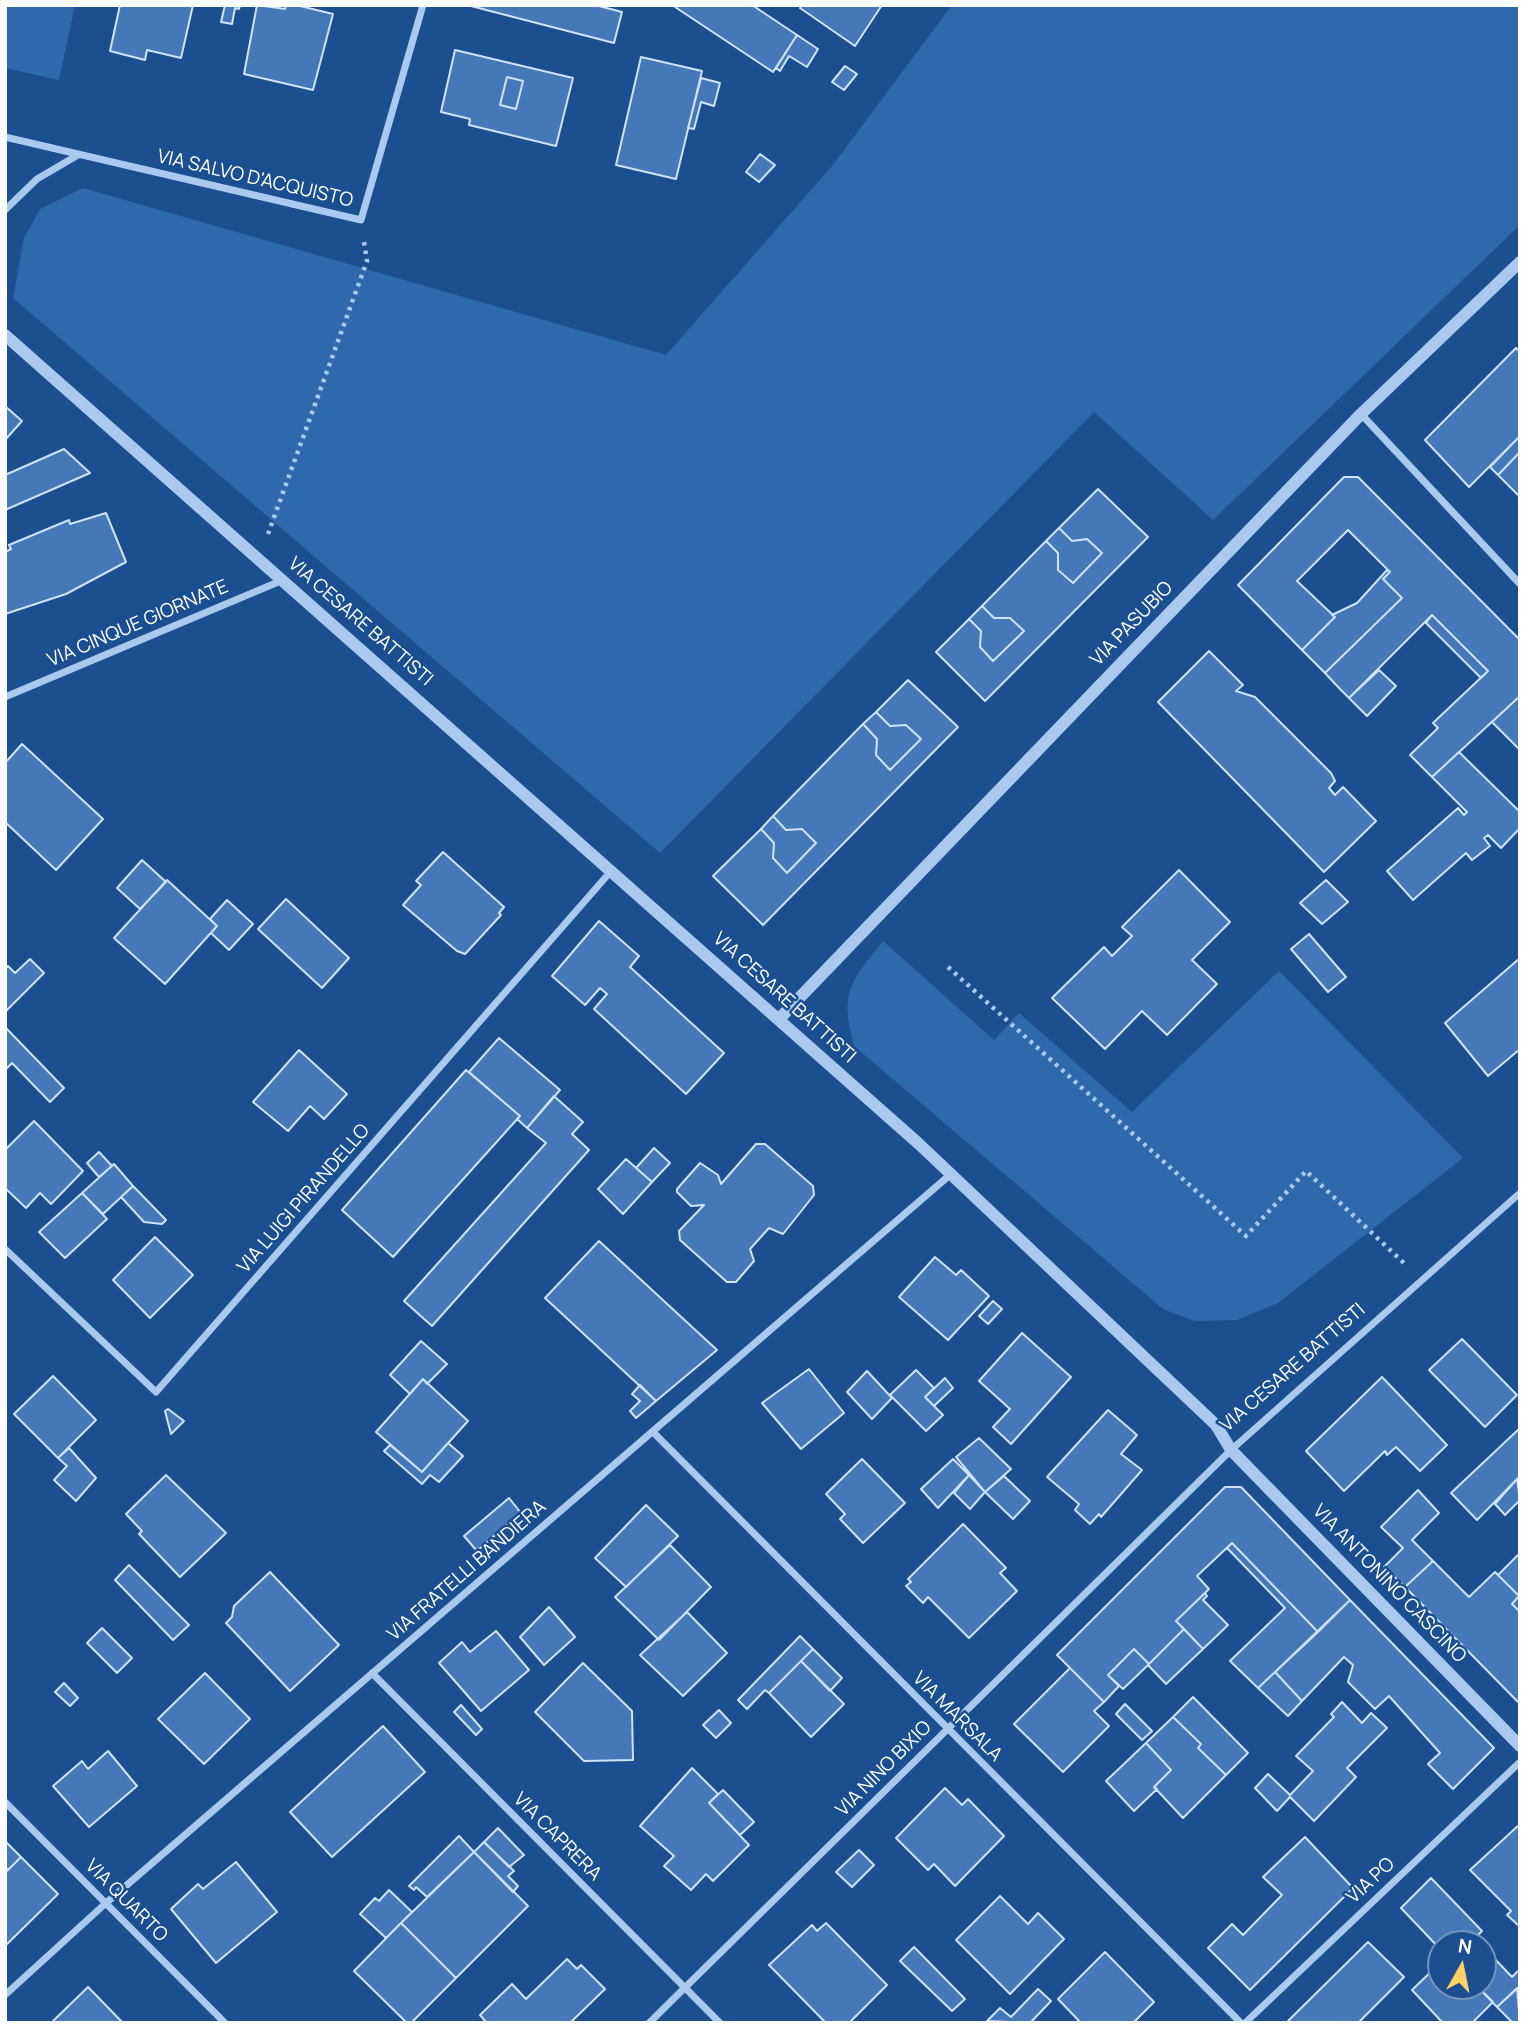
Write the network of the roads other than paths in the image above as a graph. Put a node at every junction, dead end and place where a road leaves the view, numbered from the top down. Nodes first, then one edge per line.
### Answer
1 (424, 5) edge
2 (5, 137) edge
3 (79, 155) junction
4 (5, 210) edge
5 (1520, 262) edge
6 (5, 335) edge
7 (1361, 414) junction
8 (283, 580) junction
9 (1520, 584) edge
10 (5, 696) edge
11 (612, 870) junction
12 (779, 1019) junction
13 (951, 1174) junction
14 (1520, 1194) edge
15 (5, 1249) edge
16 (653, 1432) junction
17 (1231, 1450) junction
18 (372, 1673) junction
19 (947, 1729) junction
20 (1520, 1746) edge
21 (1520, 1762) edge
22 (5, 1802) edge
23 (106, 1903) junction
24 (685, 1988) junction
25 (5, 1995) edge
26 (225, 2023) edge
27 (649, 2023) edge
28 (720, 2023) edge
29 (1243, 2023) edge

1 - 3 street, VIA SALVO D'ACQUISTO
2 - 3 street, VIA SALVO D'ACQUISTO
3 - 4 street
5 - 7 street, VIA PASUBIO
6 - 8 street, VIA CESARE BATTISTI
7 - 9 street
7 - 12 street, VIA PASUBIO
8 - 10 street, VIA CINQUE GIORNATE
8 - 11 street, VIA CESARE BATTISTI
11 - 12 street, VIA CESARE BATTISTI
11 - 15 street, VIA LUIGI PIRANDELLO
12 - 13 street, VIA CESARE BATTISTI
13 - 16 street, VIA FRATELLI BANDIERA
13 - 17 street, VIA CESARE BATTISTI
14 - 17 street, VIA CESARE BATTISTI
16 - 18 street, VIA FRATELLI BANDIERA
16 - 19 street, VIA MARSALA
17 - 19 street, VIA NINO BIXIO
17 - 20 street, VIA ANTONINO CASCINO
18 - 23 street, VIA FRATELLI BANDIERA
18 - 24 street, VIA CAPRERA
19 - 24 street, VIA NINO BIXIO
19 - 29 street, VIA MARSALA
21 - 29 street, VIA PO
22 - 23 street, VIA QUARTO
23 - 25 street, VIA FRATELLI BANDIERA
23 - 26 street, VIA QUARTO
24 - 27 street, VIA NINO BIXIO
24 - 28 street, VIA CAPRERA

